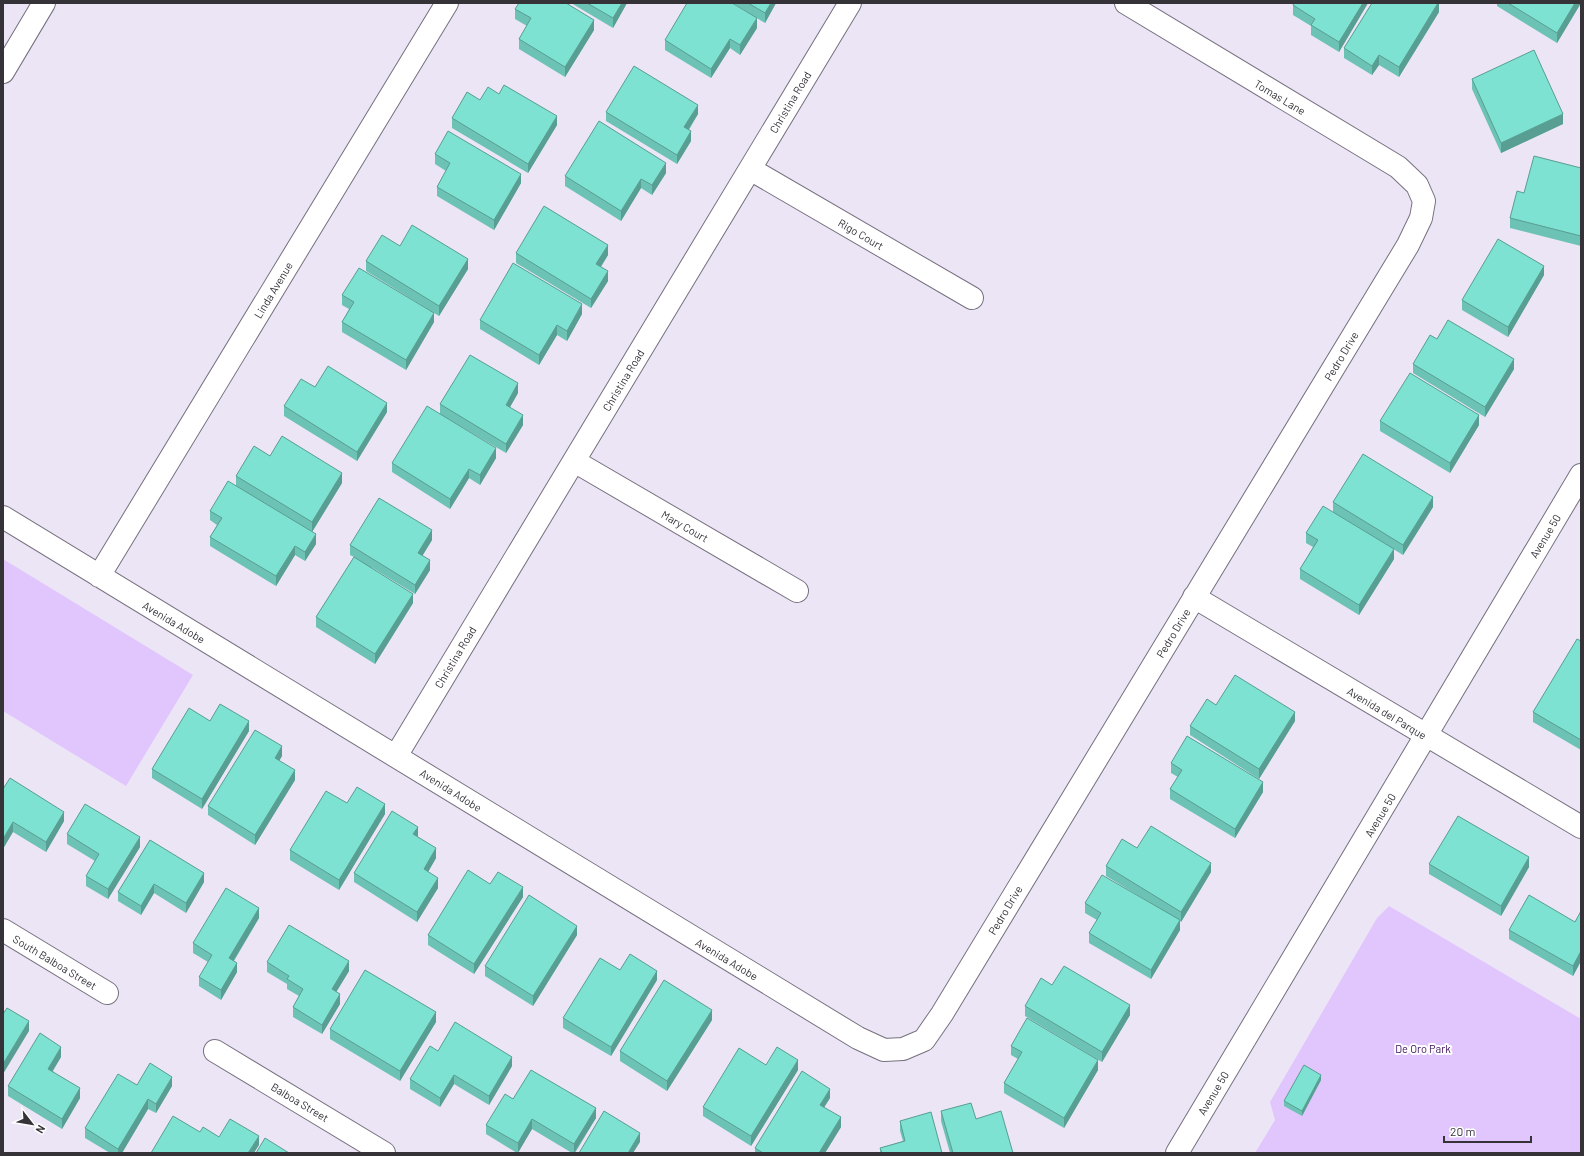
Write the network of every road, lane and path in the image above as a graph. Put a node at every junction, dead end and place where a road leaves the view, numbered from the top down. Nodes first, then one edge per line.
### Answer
1 (44, 3) edge
2 (447, 3) edge
3 (850, 3) edge
4 (1126, 3) edge
5 (3, 72) edge
6 (750, 169) junction
7 (1424, 201) joint
8 (972, 298) dead end
9 (574, 461) junction
10 (1581, 475) edge
11 (3, 517) edge
12 (99, 576) junction
13 (797, 591) dead end
14 (1194, 597) junction
15 (1427, 736) junction
16 (396, 756) junction
17 (1581, 826) edge
18 (3, 930) edge
19 (108, 993) dead end
20 (903, 1049) joint
21 (215, 1051) dead end
22 (384, 1153) edge
23 (1177, 1153) edge

1 - 5 street
2 - 12 street, Linda Avenue
3 - 6 street, Christina Road
4 - 7 street, Tomas Lane
6 - 8 street, Rigo Court
6 - 9 street, Christina Road
7 - 14 street, Pedro Drive
9 - 13 street, Mary Court
9 - 16 street, Christina Road
10 - 15 street, Avenue 50
11 - 12 street, Avenida Adobe
12 - 16 street, Avenida Adobe
14 - 15 street, Avenida del Parque
14 - 20 street, Pedro Drive
15 - 17 street, Avenida del Parque
15 - 23 street, Avenue 50
16 - 20 street, Avenida Adobe
18 - 19 street, South Balboa Street
21 - 22 street, Balboa Street

